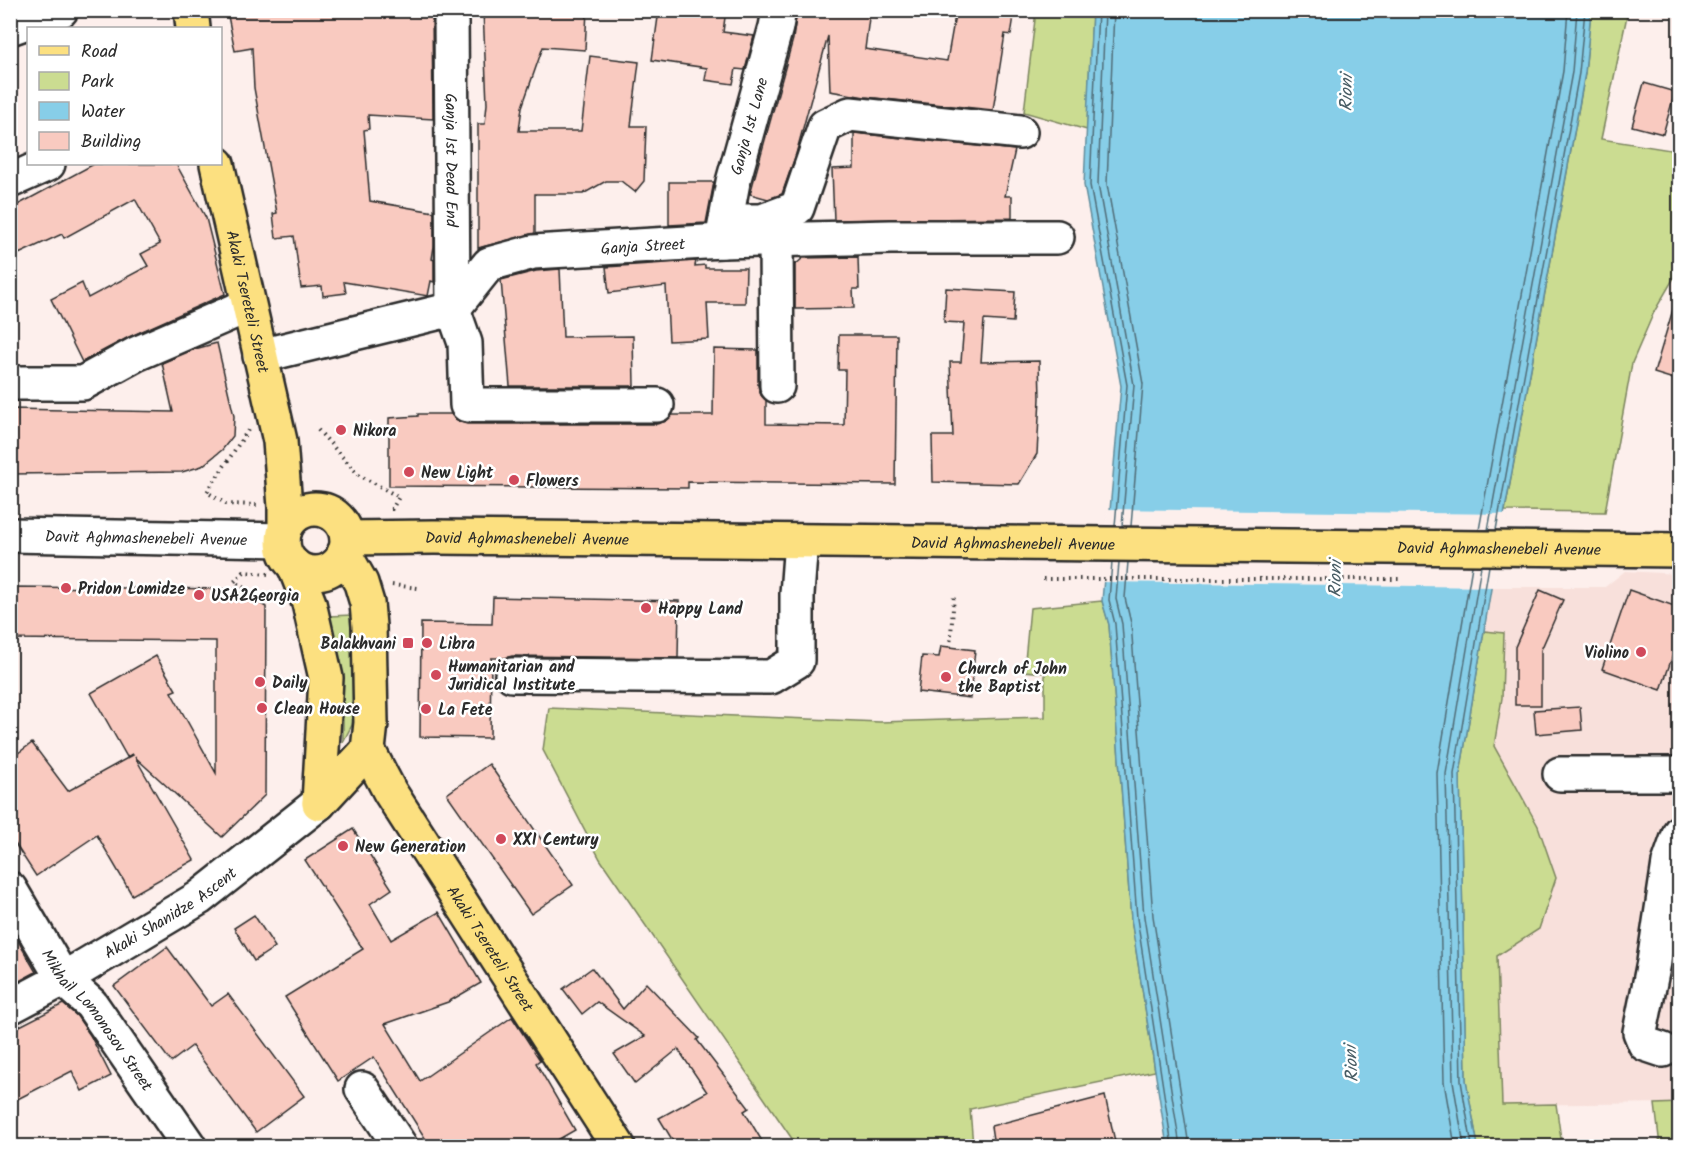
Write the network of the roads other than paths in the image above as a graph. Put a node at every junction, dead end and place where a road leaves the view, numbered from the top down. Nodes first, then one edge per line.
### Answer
1 (61, 10) edge
2 (191, 10) edge
3 (451, 10) edge
4 (779, 10) edge
5 (193, 27) edge
6 (10, 28) edge
7 (1020, 132) dead end
8 (46, 165) edge
9 (217, 165) edge
10 (10, 182) edge
11 (724, 231) junction
12 (1057, 237) dead end
13 (776, 240) junction
14 (248, 304) junction
15 (453, 309) junction
16 (260, 356) junction
17 (10, 383) edge
18 (777, 386) dead end
19 (657, 405) dead end
20 (280, 441) junction
21 (340, 534) junction
22 (10, 535) edge
23 (801, 541) junction
24 (287, 545) junction
25 (1680, 550) edge
26 (512, 675) dead end
27 (368, 750) junction
28 (1560, 774) dead end
29 (1680, 774) edge
30 (319, 803) junction
31 (1680, 832) edge
32 (10, 889) edge
33 (1668, 953) edge
34 (63, 979) junction
35 (10, 1007) edge
36 (1663, 1050) dead end
37 (362, 1089) dead end
38 (181, 1143) edge
39 (400, 1146) edge
40 (618, 1146) edge

1 - 6 street
2 - 5 main road
3 - 15 street, Ganja 1st Dead End
4 - 11 street, Ganja 1st Lane
7 - 11 street
8 - 10 street
9 - 14 main road, Akaki Tsereteli Street
11 - 13 street, Ganja Street
11 - 15 street, Ganja Street
12 - 13 street, Ganja Street
13 - 18 street
14 - 16 main road, Akaki Tsereteli Street
14 - 17 street
15 - 16 street
15 - 19 street, Ganja 1st Dead End
16 - 20 main road, Akaki Tsereteli Street
20 - 21 main road, Akaki Tsereteli Street
20 - 24 main road, Akaki Tsereteli Street
21 - 23 main road, David Aghmashenebeli Avenue
21 - 24 main road
21 - 24 main road
21 - 27 main road, Akaki Tsereteli Street
22 - 24 street, Davit Aghmashenebeli Avenue
23 - 25 main road, David Aghmashenebeli Avenue
23 - 26 street
24 - 30 main road, Akaki Tsereteli Street
27 - 30 main road
27 - 40 main road, Akaki Tsereteli Street
28 - 29 street
30 - 34 street, Akaki Shanidze Ascent
31 - 33 street
32 - 34 street, Mikhail Lomonosov Street
33 - 36 street
34 - 35 street, Akaki Shanidze Ascent
34 - 38 street, Mikhail Lomonosov Street
37 - 39 street

